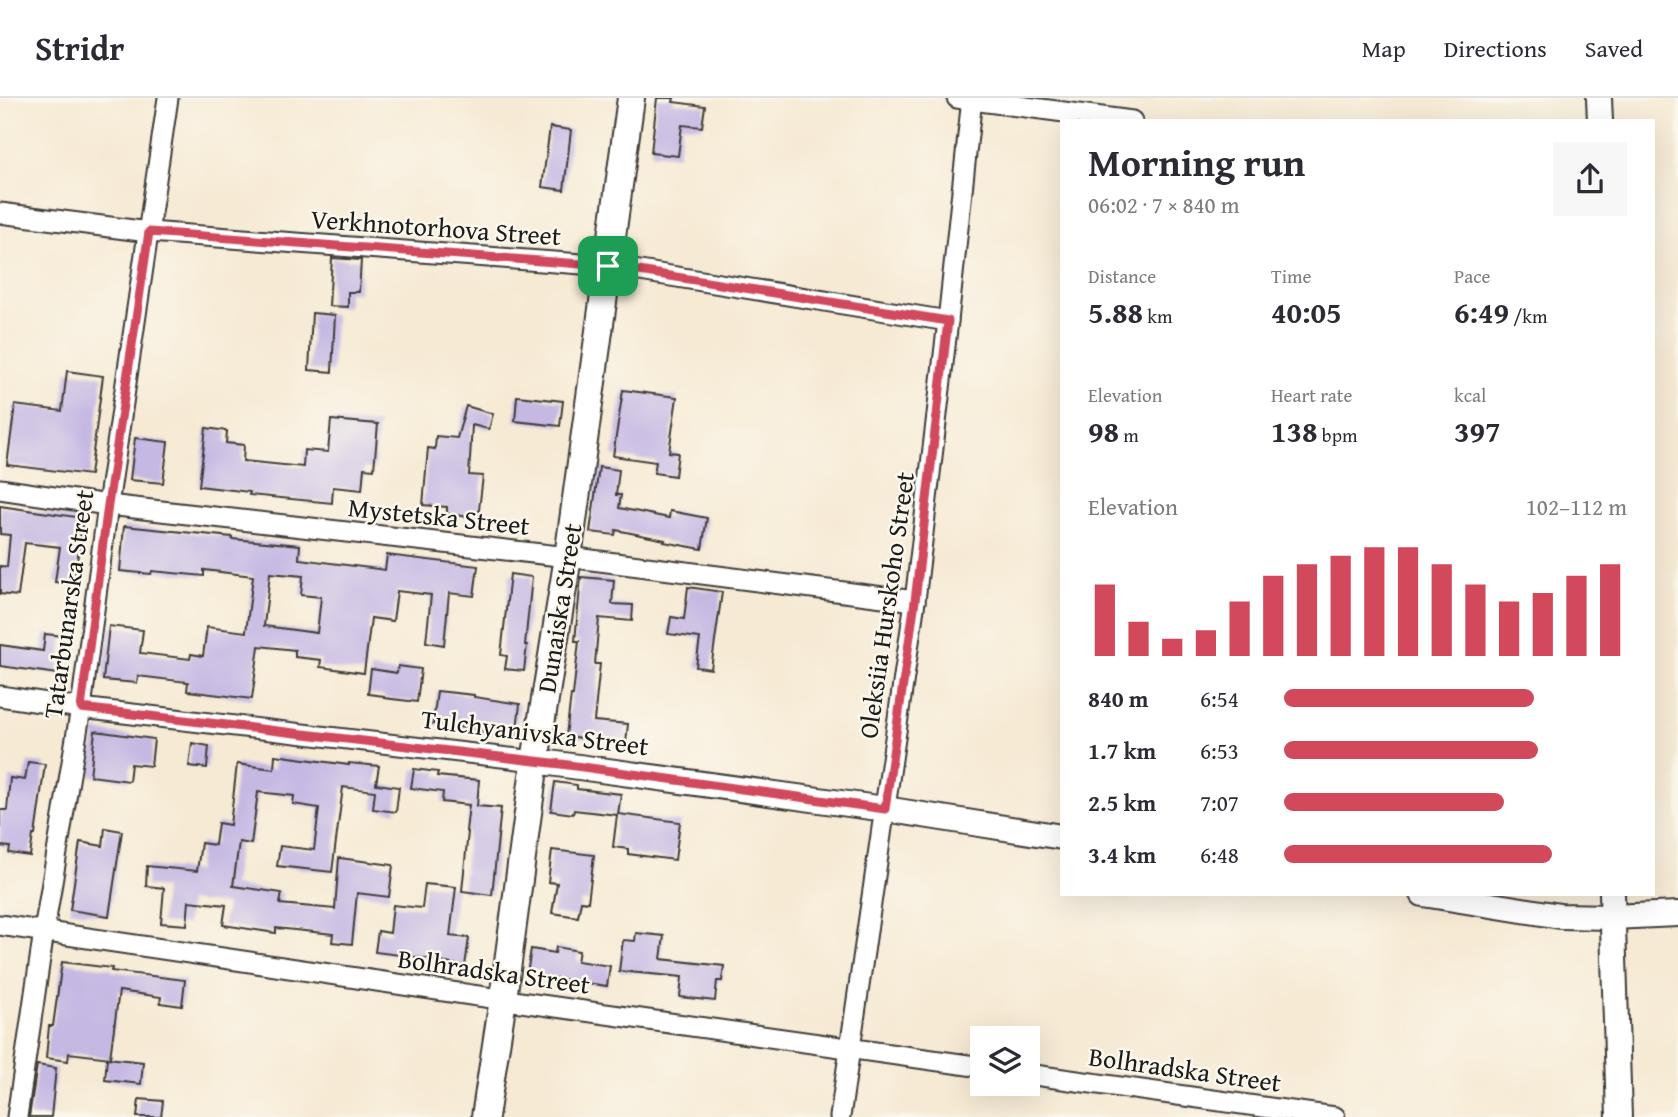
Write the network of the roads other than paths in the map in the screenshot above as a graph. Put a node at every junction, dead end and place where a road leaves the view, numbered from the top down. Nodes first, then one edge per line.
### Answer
1 (168, 98) edge
2 (631, 98) edge
3 (1600, 98) edge
4 (967, 99) edge
5 (1117, 119) edge
6 (1600, 119) edge
7 (0, 213) edge
8 (149, 232) junction
9 (608, 266) junction
10 (948, 321) junction
11 (0, 489) edge
12 (108, 505) junction
13 (568, 557) junction
14 (915, 601) junction
15 (0, 696) edge
16 (81, 708) junction
17 (535, 761) junction
18 (885, 809) junction
19 (1060, 837) edge
20 (1435, 896) edge
21 (1612, 906) edge
22 (1678, 914) edge
23 (0, 925) edge
24 (44, 931) junction
25 (503, 999) junction
26 (850, 1049) junction
27 (970, 1065) edge
28 (1040, 1076) edge
29 (18, 1117) edge
30 (485, 1117) edge
31 (840, 1117) edge
32 (1335, 1117) edge
33 (1619, 1117) edge

1 - 8 street, Tatarbunarska Street
2 - 9 main road, Dunaiska Street
3 - 6 street
4 - 5 street
4 - 10 street, Oleksiia Hurskoho Street
7 - 8 street, Verkhnotorhova Street
8 - 9 street, Verkhnotorhova Street
8 - 12 street, Tatarbunarska Street
9 - 10 street, Verkhnotorhova Street
9 - 13 main road, Dunaiska Street
10 - 14 street, Oleksiia Hurskoho Street
11 - 12 street, Mystetska Street
12 - 13 street, Mystetska Street
12 - 16 street, Tatarbunarska Street
13 - 14 street, Mystetska Street
13 - 17 main road, Dunaiska Street
14 - 18 street, Oleksiia Hurskoho Street
15 - 16 street, Tulchyanivska Street
16 - 17 street, Tulchyanivska Street
16 - 24 street, Tatarbunarska Street
17 - 18 street, Tulchyanivska Street
17 - 25 main road, Dunaiska Street
18 - 19 street, Tulchyanivska Street
18 - 26 street, Oleksiia Hurskoho Street
20 - 21 street
21 - 22 street
21 - 33 street
23 - 24 street, Bolhradska Street
24 - 25 street, Bolhradska Street
24 - 29 street, Tatarbunarska Street
25 - 26 street, Bolhradska Street
25 - 30 main road, Dunaiska Street
26 - 27 street, Bolhradska Street
26 - 31 street, Oleksiia Hurskoho Street
28 - 32 street, Bolhradska Street

